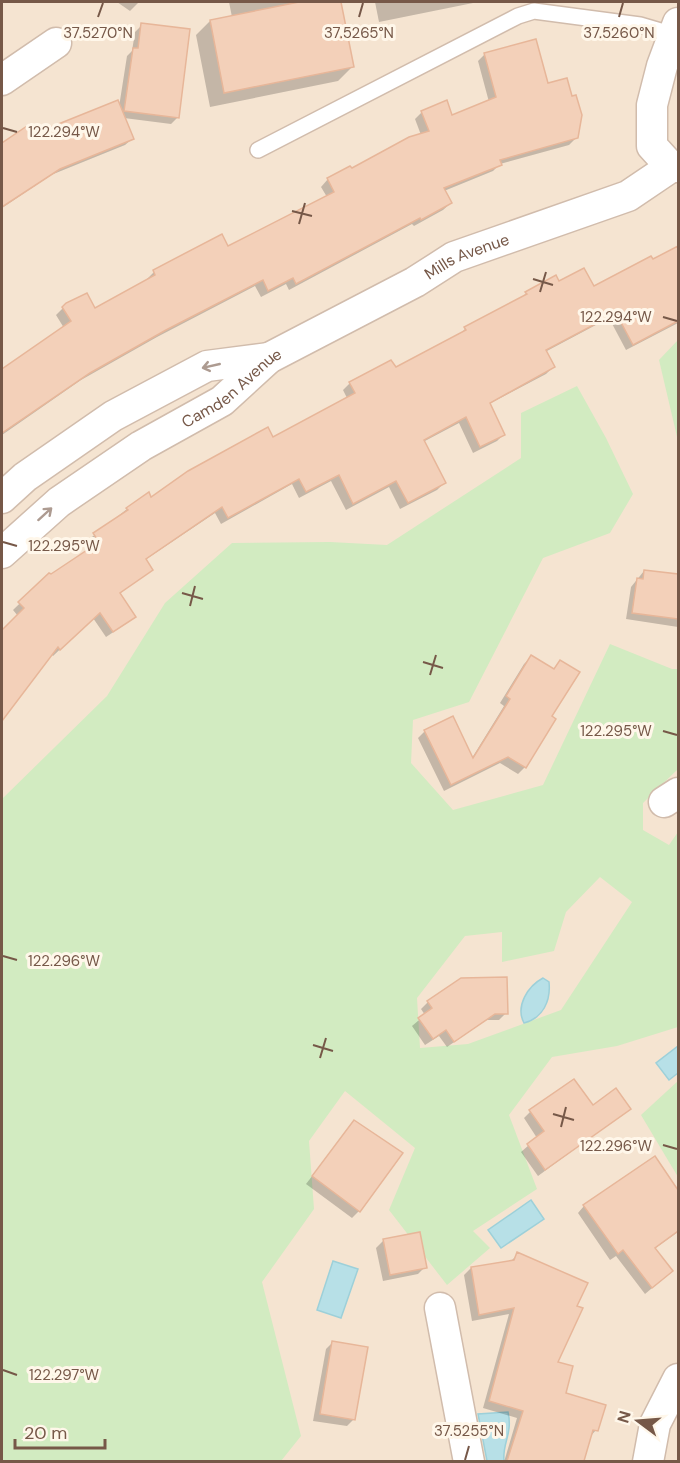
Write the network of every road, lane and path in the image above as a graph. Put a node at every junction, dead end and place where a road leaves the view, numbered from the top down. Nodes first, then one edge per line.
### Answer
1 (676, 29) edge
2 (56, 44) dead end
3 (2, 80) edge
4 (258, 150) dead end
5 (675, 167) edge
6 (269, 358) junction
7 (2, 498) edge
8 (2, 553) edge
9 (440, 1308) dead end
10 (678, 1379) edge
11 (469, 1461) edge
12 (648, 1461) edge

1 - 4 lane
1 - 5 street
2 - 3 street
5 - 6 street, Mills Avenue
6 -> 7 street, Camden Avenue
8 -> 6 street, Camden Avenue
9 - 11 street
10 - 12 street

